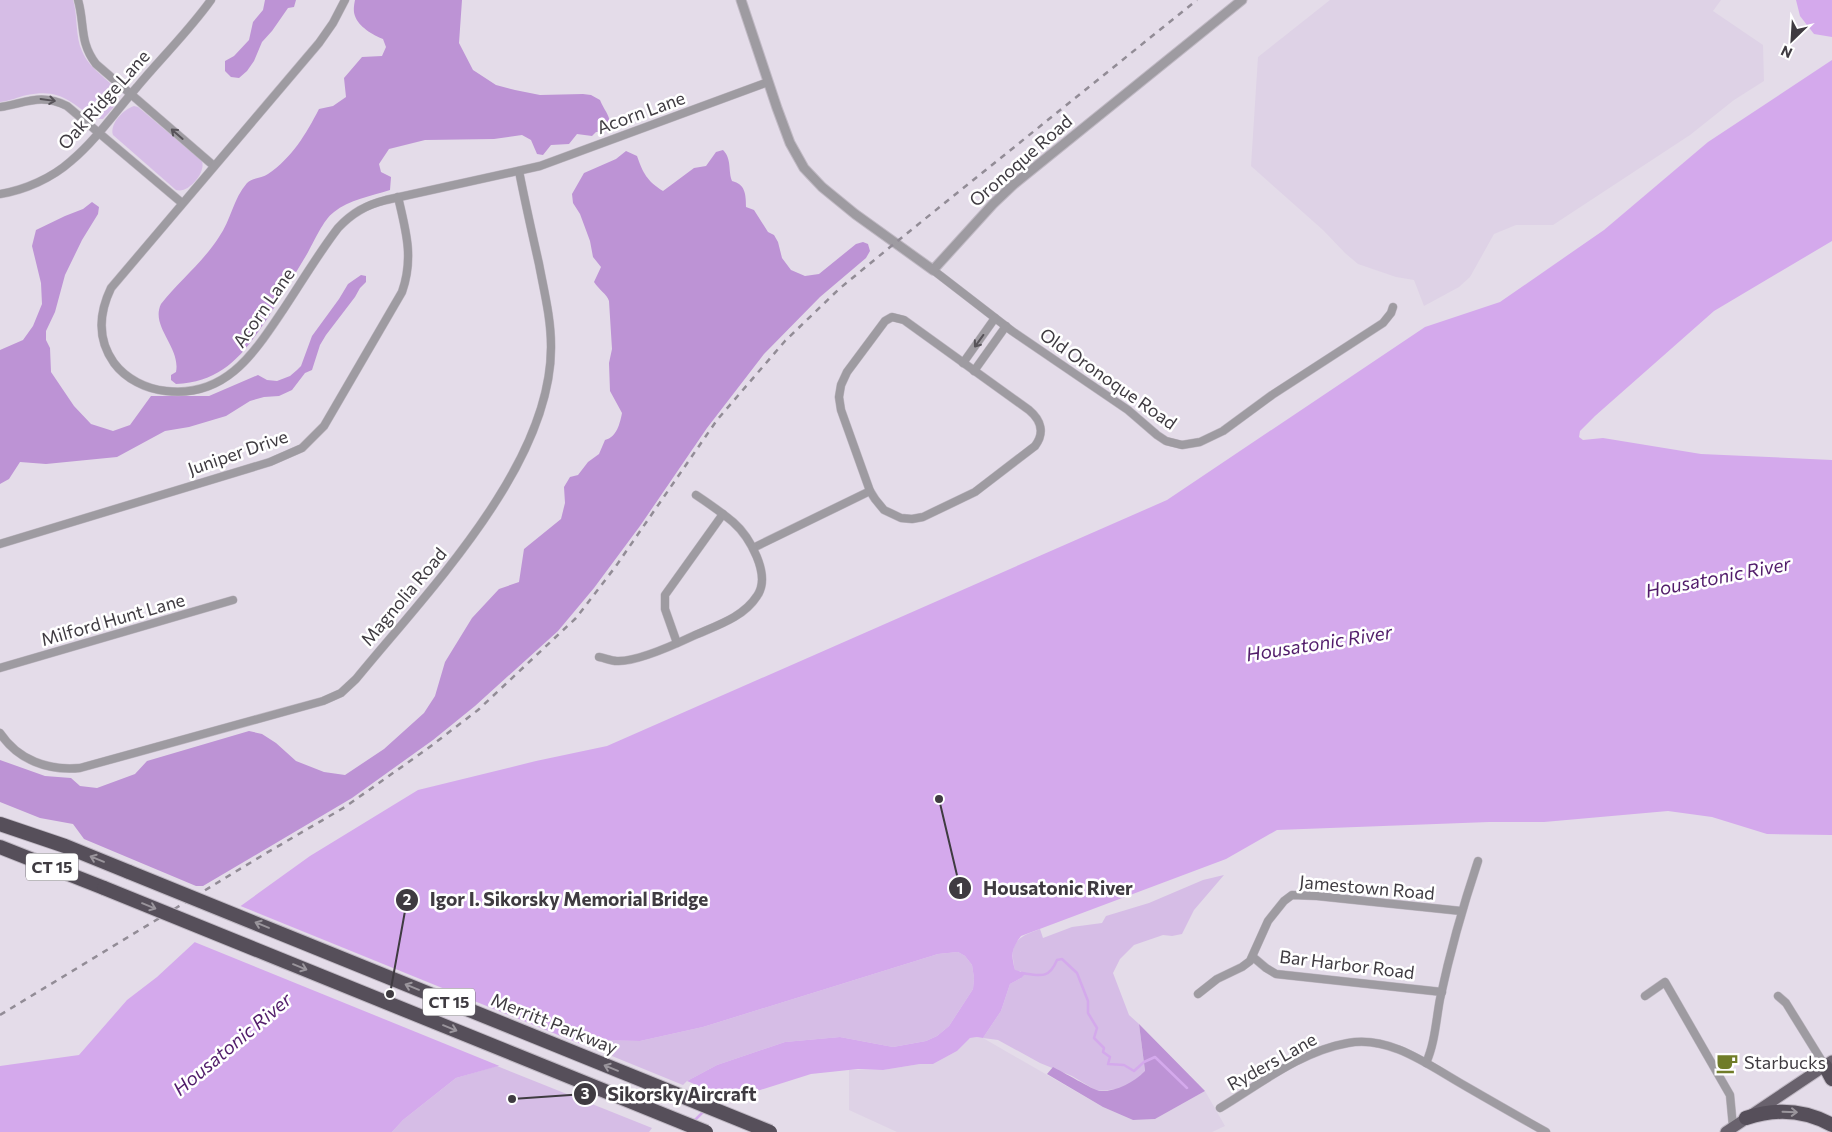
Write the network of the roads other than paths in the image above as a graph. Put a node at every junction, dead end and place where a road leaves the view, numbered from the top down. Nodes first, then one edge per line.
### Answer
1 (78, 0) edge
2 (211, 0) edge
3 (344, 0) edge
4 (742, 0) edge
5 (1242, 0) edge
6 (768, 82) junction
7 (131, 94) junction
8 (0, 107) edge
9 (99, 131) junction
10 (214, 166) junction
11 (519, 171) junction
12 (0, 194) edge
13 (398, 197) junction
14 (182, 203) junction
15 (933, 270) junction
16 (1393, 307) dead end
17 (995, 318) junction
18 (1006, 326) junction
19 (963, 363) junction
20 (974, 371) junction
21 (870, 491) junction
22 (696, 494) dead end
23 (724, 514) junction
24 (0, 544) edge
25 (753, 548) junction
26 (234, 600) dead end
27 (677, 643) junction
28 (599, 657) dead end
29 (0, 668) edge
30 (0, 732) edge
31 (0, 815) edge
32 (0, 824) edge
33 (0, 846) edge
34 (64, 846) junction
35 (1478, 861) dead end
36 (1461, 911) junction
37 (1253, 957) junction
38 (1442, 992) junction
39 (1198, 994) dead end
40 (1645, 996) dead end
41 (1778, 996) dead end
42 (1426, 1063) junction
43 (1830, 1066) edge
44 (1832, 1079) edge
45 (1220, 1108) dead end
46 (1746, 1118) junction
47 (1832, 1125) edge
48 (1730, 1130) edge
49 (706, 1132) edge
50 (770, 1132) edge
51 (1546, 1132) edge

1 - 7 street
2 - 7 street, Oak Ridge Lane
3 - 10 street, Acorn Lane
4 - 6 street
5 - 15 street, Oronoque Road
6 - 11 street, Acorn Lane
6 - 15 street
7 - 9 street, Oak Ridge Lane
10 -> 7 street
8 -> 9 street
9 - 12 street, Oak Ridge Lane
9 - 14 street
10 - 14 street, Acorn Lane
11 - 13 street, Acorn Lane
11 - 30 street, Magnolia Road
13 - 14 street, Acorn Lane
13 - 24 street, Juniper Drive
15 - 17 street, Old Oronoque Road
16 - 18 street, Old Oronoque Road
17 - 18 street, Old Oronoque Road
17 -> 19 street
18 - 20 street
19 - 20 street
19 - 21 street
20 - 21 street
21 - 25 street
22 - 23 street
23 - 25 street
23 - 27 street
25 - 27 street
26 - 29 street, Milford Hunt Lane
27 - 28 street
31 - 34 highway
32 - 34 highway, CT 15
33 -> 49 highway, CT 15, bridge
50 -> 34 highway, Merritt Parkway / CT 15, bridge
35 - 36 street
36 - 37 street, Jamestown Road
36 - 38 street
37 - 38 street, Bar Harbor Road
37 - 39 street
38 - 42 street
40 - 48 street
41 - 43 street
42 - 45 street, Ryders Lane
42 - 51 street, Ryders Lane
43 - 44 highway
43 - 46 main road
46 -> 47 highway
46 - 48 main road

